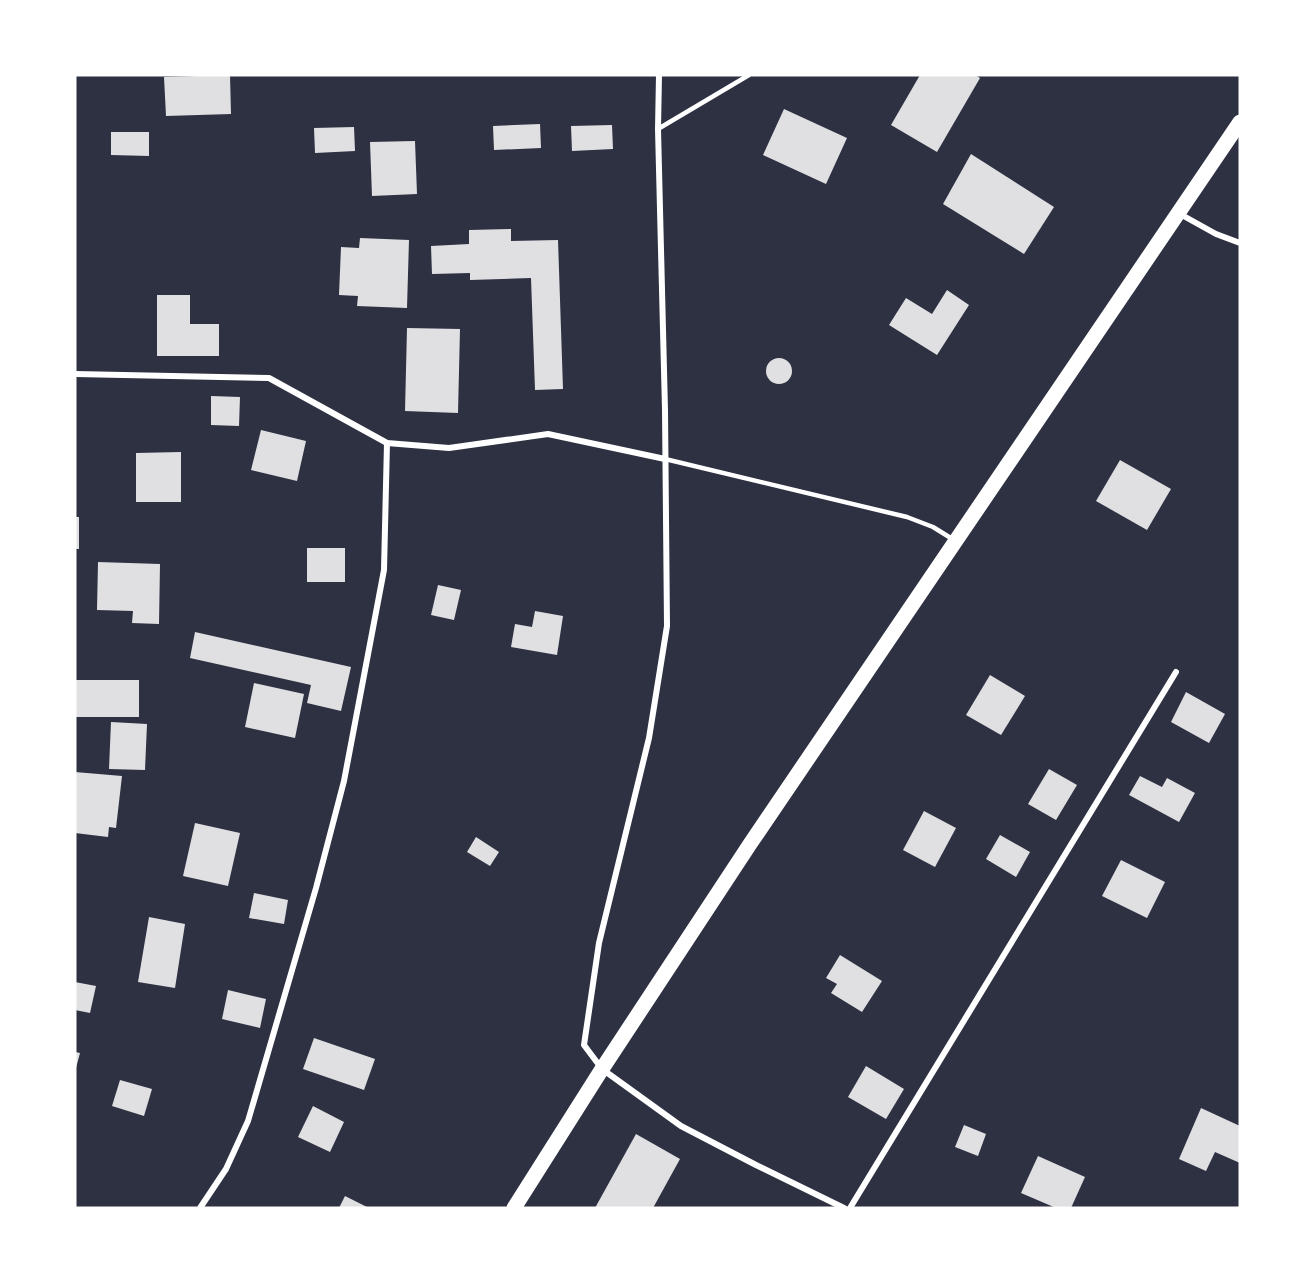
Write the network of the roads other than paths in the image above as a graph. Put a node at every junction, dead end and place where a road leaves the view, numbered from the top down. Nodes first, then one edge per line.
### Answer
1 (659, 75) edge
2 (749, 75) edge
3 (1240, 122) edge
4 (658, 129) junction
5 (1179, 213) junction
6 (1240, 243) edge
7 (75, 374) edge
8 (387, 443) junction
9 (665, 459) junction
10 (956, 542) junction
11 (1176, 672) dead end
12 (602, 1070) junction
13 (200, 1208) edge
14 (514, 1208) edge
15 (844, 1208) edge
16 (850, 1208) edge

1 - 4 street
2 - 4 lane
3 - 5 main road
4 - 9 street
5 - 6 street
5 - 10 main road
7 - 8 street
8 - 9 street
8 - 13 street
9 - 10 lane
9 - 12 street
10 - 12 main road
11 - 16 street
12 - 14 main road
12 - 15 street

